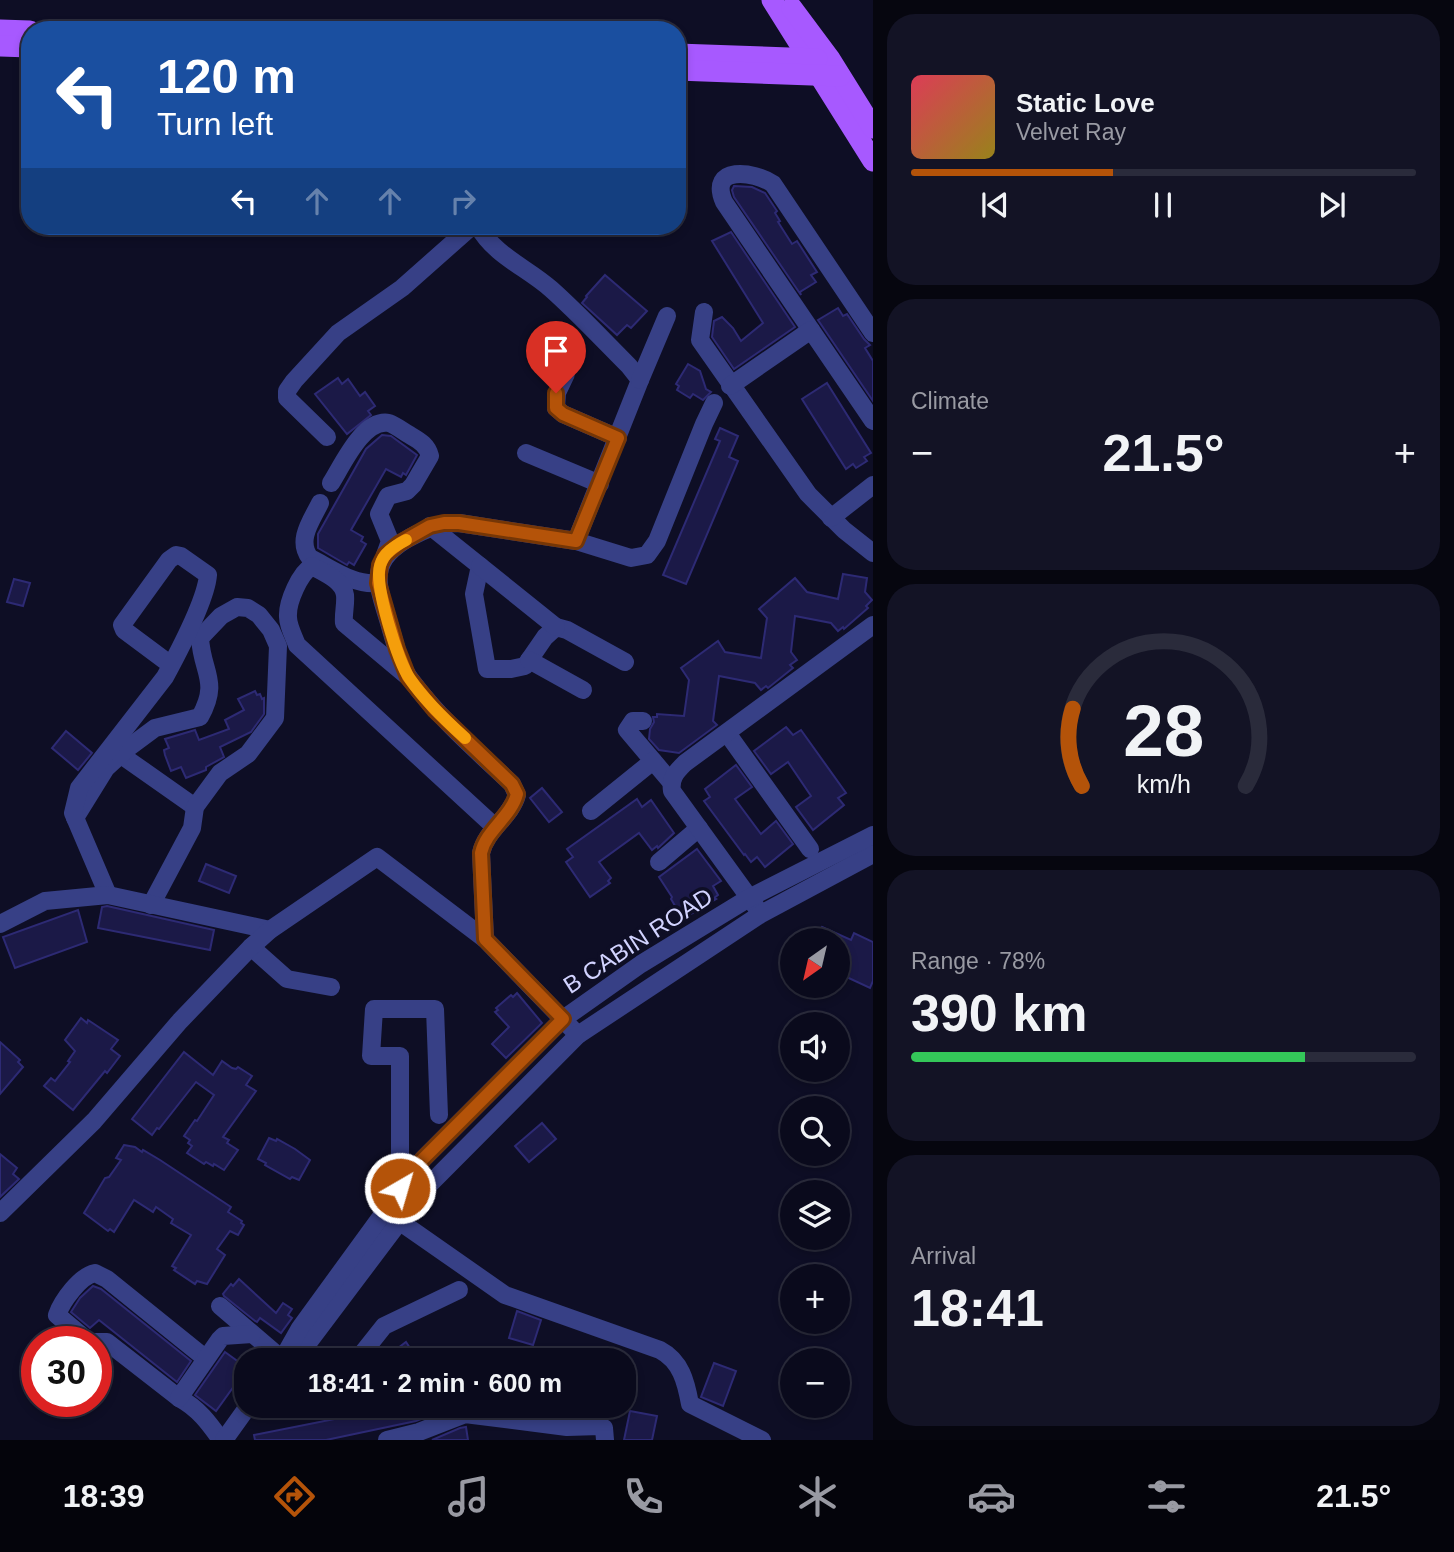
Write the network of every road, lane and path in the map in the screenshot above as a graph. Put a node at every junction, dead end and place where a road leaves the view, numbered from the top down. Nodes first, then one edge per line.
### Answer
1 (772, 0) edge
2 (787, 0) edge
3 (0, 30) edge
4 (21, 31) edge
5 (0, 46) edge
6 (21, 47) edge
7 (686, 55) edge
8 (824, 67) junction
9 (686, 70) edge
10 (873, 128) edge
11 (873, 161) edge
12 (462, 235) edge
13 (483, 235) edge
14 (704, 312) dead end
15 (667, 316) dead end
16 (811, 330) junction
17 (873, 332) edge
18 (566, 374) dead end
19 (640, 380) junction
20 (730, 386) junction
21 (714, 403) dead end
22 (873, 421) edge
23 (327, 437) dead end
24 (618, 438) junction
25 (526, 453) dead end
26 (331, 483) dead end
27 (600, 484) junction
28 (873, 485) edge
29 (320, 503) dead end
30 (831, 518) junction
31 (430, 526) junction
32 (576, 541) junction
33 (873, 552) edge
34 (385, 555) junction
35 (480, 566) junction
36 (378, 583) junction
37 (873, 625) edge
38 (556, 627) junction
39 (529, 660) junction
40 (625, 662) dead end
41 (172, 665) junction
42 (408, 677) junction
43 (583, 690) dead end
44 (643, 721) dead end
45 (727, 733) junction
46 (121, 755) junction
47 (653, 761) junction
48 (671, 782) junction
49 (195, 807) junction
50 (592, 811) dead end
51 (75, 818) junction
52 (495, 827) junction
53 (699, 828) junction
54 (873, 835) edge
55 (810, 849) dead end
56 (873, 854) edge
57 (659, 862) dead end
58 (108, 895) junction
59 (749, 898) junction
60 (151, 905) junction
61 (761, 914) junction
62 (0, 924) edge
63 (270, 930) junction
64 (485, 939) junction
65 (251, 947) junction
66 (331, 987) dead end
67 (563, 1019) junction
68 (578, 1035) junction
69 (439, 1115) dead end
70 (400, 1188) junction
71 (0, 1213) edge
72 (399, 1221) junction
73 (460, 1290) dead end
74 (220, 1306) dead end
75 (70, 1326) edge
76 (252, 1334) junction
77 (112, 1346) edge
78 (270, 1348) edge
79 (289, 1348) edge
80 (303, 1348) edge
81 (367, 1348) edge
82 (205, 1358) junction
83 (179, 1398) junction
84 (239, 1418) edge
85 (223, 1440) edge
86 (387, 1440) edge
87 (605, 1440) edge
88 (762, 1440) edge

1 - 8 main road
2 - 8 main road
3 - 4 main road
5 - 6 main road
7 - 8 main road
8 - 9 main road
8 - 10 main road
8 - 11 main road
12 - 23 street
13 - 19 street
14 - 20 street
15 - 19 street
16 - 17 street
16 - 20 street
16 - 22 street
18 - 24 street
19 - 24 street
20 - 30 street
21 - 32 street
24 - 27 street
25 - 27 street
26 - 34 street
27 - 32 street
28 - 30 street
29 - 36 street
30 - 33 street
31 - 32 street
31 - 34 street
31 - 35 street
34 - 36 street
35 - 38 street
35 - 39 street
36 - 42 street
37 - 45 street
38 - 39 street
38 - 40 street
39 - 43 street
41 - 41 street
41 - 51 street
42 - 52 street
42 - 52 street
44 - 47 street
45 - 48 street
45 - 55 street
46 - 49 street
46 - 49 street
46 - 51 street
47 - 48 street
47 - 50 street
48 - 53 street
49 - 60 street
51 - 58 street
52 - 64 street
53 - 57 street
53 - 59 street
54 - 59 street, B CABIN ROAD
56 - 61 street
58 - 60 street
58 - 62 street
59 - 61 street
59 - 67 street, B CABIN ROAD
60 - 63 street
61 - 68 street
63 - 64 street
63 - 65 street
64 - 67 street
65 - 66 street
65 - 71 street
67 - 68 street
67 - 70 street, B CABIN ROAD
68 - 72 street
69 - 70 street
70 - 79 street, B CABIN ROAD
72 - 80 street
72 - 88 street
73 - 81 street
74 - 76 street
75 - 82 street
76 - 78 street
76 - 82 street
77 - 83 street
82 - 83 street
83 - 85 street
84 - 85 street
86 - 87 street

